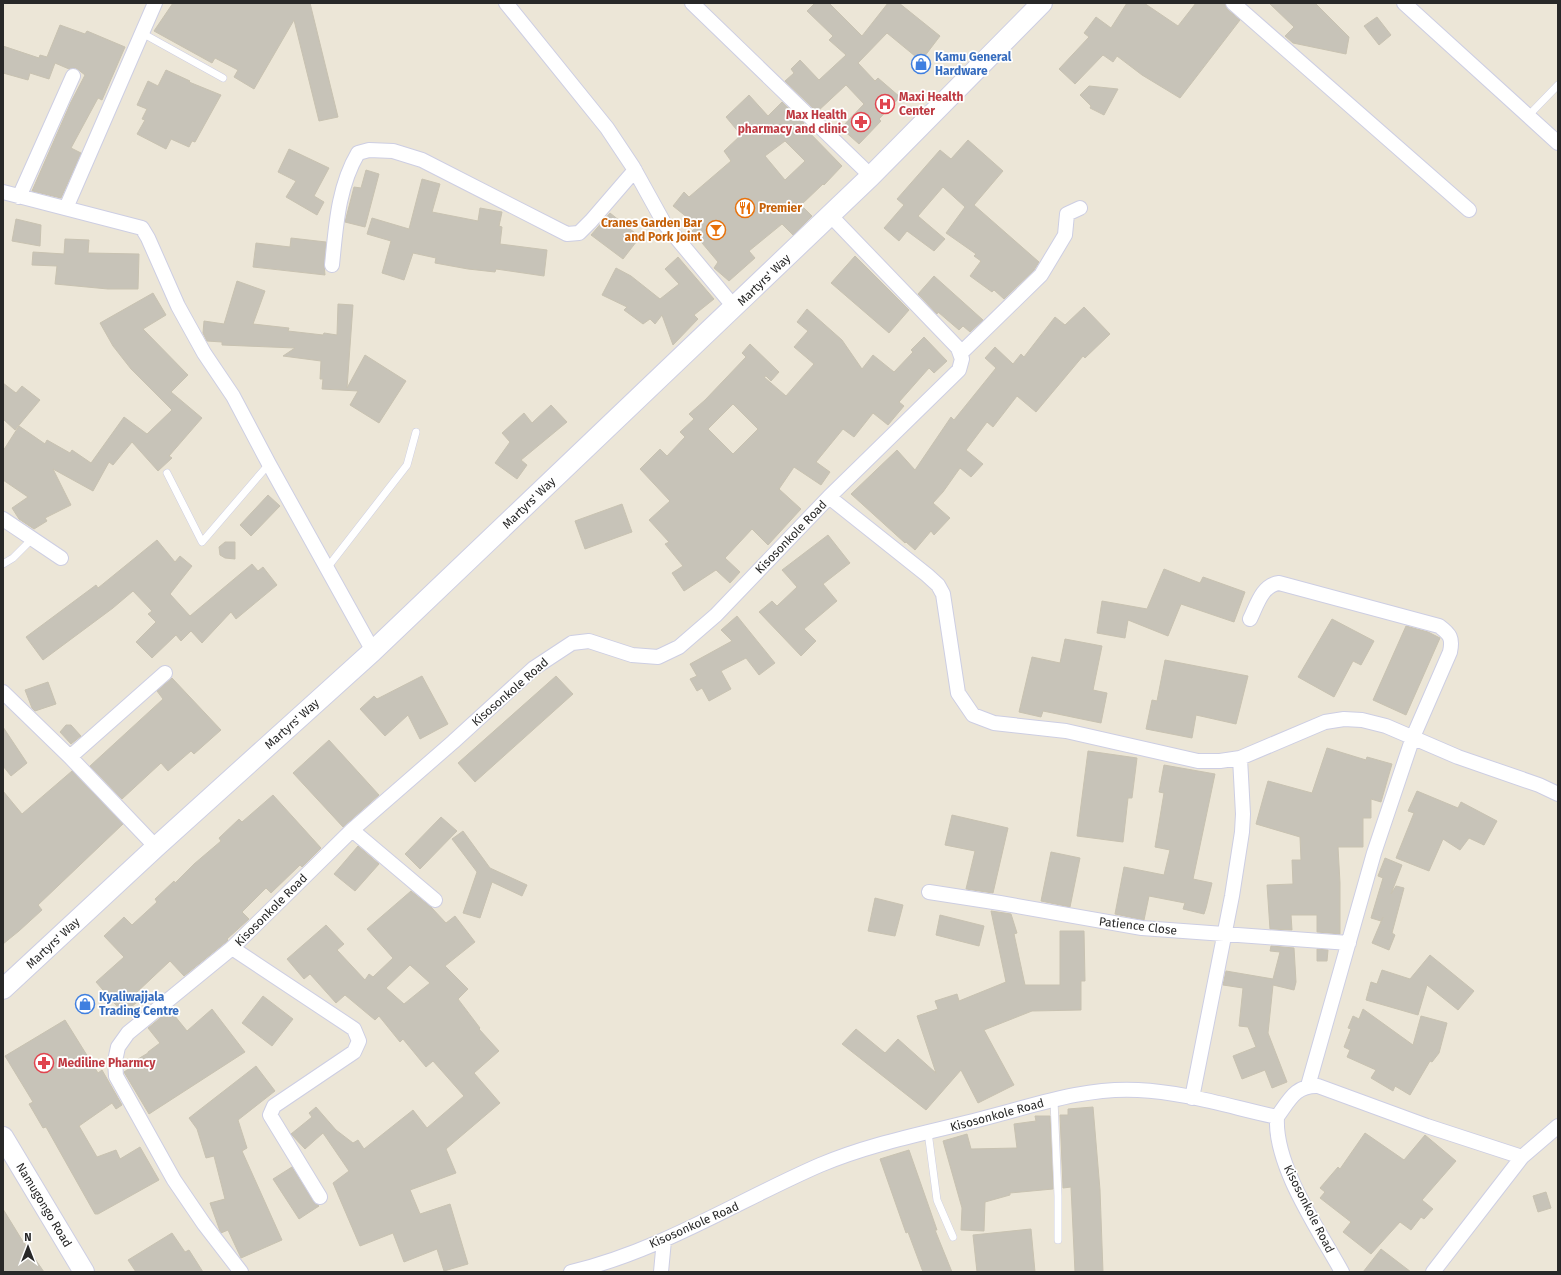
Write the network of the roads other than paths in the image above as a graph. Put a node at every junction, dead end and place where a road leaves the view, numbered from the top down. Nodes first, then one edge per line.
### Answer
1 (155, 3) edge
2 (506, 3) edge
3 (692, 3) edge
4 (1042, 3) edge
5 (1233, 3) edge
6 (1404, 3) edge
7 (142, 33) junction
8 (73, 76) dead end
9 (223, 78) dead end
10 (1558, 85) edge
11 (1528, 116) junction
12 (1558, 143) edge
13 (635, 170) junction
14 (871, 176) junction
15 (3, 192) edge
16 (19, 197) junction
17 (66, 208) junction
18 (1080, 208) dead end
19 (1469, 210) dead end
20 (830, 216) junction
21 (332, 265) dead end
22 (735, 308) junction
23 (961, 353) junction
24 (416, 432) dead end
25 (269, 464) junction
26 (167, 473) dead end
27 (829, 497) junction
28 (3, 519) edge
29 (32, 539) junction
30 (61, 558) dead end
31 (3, 564) edge
32 (327, 568) junction
33 (1250, 619) dead end
34 (373, 651) junction
35 (165, 673) dead end
36 (3, 692) edge
37 (1413, 737) junction
38 (70, 757) junction
39 (1240, 758) junction
40 (1558, 794) edge
41 (352, 830) junction
42 (156, 847) junction
43 (929, 892) dead end
44 (435, 900) dead end
45 (1224, 934) junction
46 (1350, 943) junction
47 (232, 948) junction
48 (3, 989) edge
49 (1308, 1086) junction
50 (1192, 1098) junction
51 (1054, 1100) junction
52 (1277, 1117) junction
53 (1558, 1126) edge
54 (928, 1132) junction
55 (3, 1137) edge
56 (1522, 1158) junction
57 (320, 1197) dead end
58 (953, 1237) dead end
59 (664, 1240) junction
60 (1058, 1240) dead end
61 (84, 1272) edge
62 (241, 1272) edge
63 (571, 1272) edge
64 (661, 1272) edge
65 (1342, 1272) edge
66 (1433, 1272) edge

1 - 7 street
2 - 13 street
3 - 14 street
4 - 14 main road, Martyrs' Way
5 - 19 street
6 - 11 street
7 - 9 lane
7 - 17 street
8 - 16 street
10 - 11 lane
11 - 12 street
13 - 21 street
13 - 22 street
14 - 20 main road, Martyrs' Way
15 - 16 street
16 - 17 street
17 - 25 street
18 - 23 street
20 - 22 main road, Martyrs' Way
20 - 23 street
22 - 34 main road, Martyrs' Way
23 - 27 street, Kisosonkole Road
24 - 32 lane
25 - 26 lane
25 - 32 street
27 - 39 street
27 - 41 street, Kisosonkole Road
28 - 29 street
29 - 30 street
29 - 31 lane
32 - 34 street
33 - 37 street
34 - 42 main road, Martyrs' Way
35 - 38 street
36 - 38 street
37 - 39 street
37 - 40 street
37 - 46 street
38 - 42 street
39 - 45 street
41 - 44 street
41 - 47 street, Kisosonkole Road
42 - 48 main road, Martyrs' Way
43 - 45 street, Patience Close
45 - 46 street, Patience Close
45 - 50 street
46 - 49 street
47 - 57 street
47 - 62 street, Kisosonkole Road
49 - 52 street
49 - 56 street
50 - 51 street, Kisosonkole Road
50 - 52 street, Kisosonkole Road
51 - 54 street, Kisosonkole Road
51 - 60 lane
52 - 65 street, Kisosonkole Road
53 - 56 street
54 - 58 lane
54 - 59 street, Kisosonkole Road
55 - 61 main road, Namugongo Road
56 - 66 street
59 - 63 street, Kisosonkole Road
59 - 64 street

